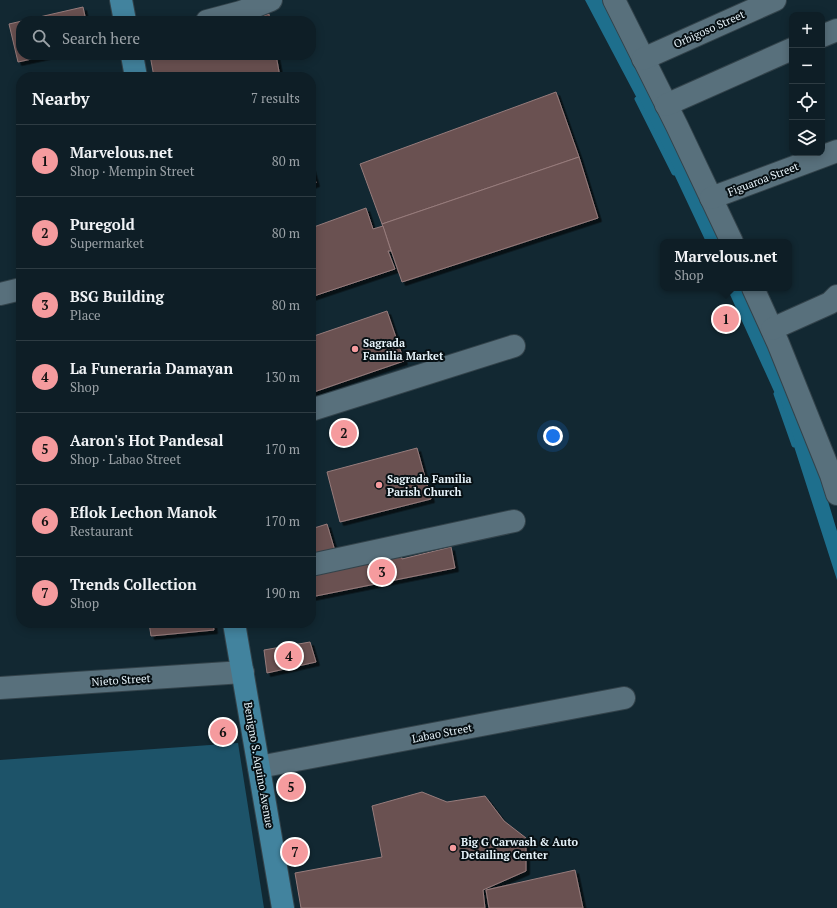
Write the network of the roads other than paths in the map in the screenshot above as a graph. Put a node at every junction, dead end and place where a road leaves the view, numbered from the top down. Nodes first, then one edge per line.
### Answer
1 (121, 0) edge
2 (271, 0) edge
3 (614, 0) edge
4 (775, 0) edge
5 (124, 16) edge
6 (226, 16) edge
7 (837, 30) edge
8 (825, 35) edge
9 (789, 50) edge
10 (643, 59) junction
11 (133, 60) edge
12 (135, 72) edge
13 (666, 105) junction
14 (837, 151) edge
15 (711, 198) junction
16 (731, 239) edge
17 (16, 291) edge
18 (754, 291) edge
19 (0, 294) edge
20 (837, 296) edge
21 (772, 329) junction
22 (514, 346) dead end
23 (316, 408) edge
24 (837, 494) edge
25 (514, 521) dead end
26 (316, 564) edge
27 (235, 628) edge
28 (243, 672) junction
29 (0, 688) edge
30 (624, 698) dead end
31 (259, 767) junction
32 (283, 908) edge

1 - 5 main road
2 - 6 street
3 - 10 street
4 - 10 street, Orbigoso Street
7 - 8 street
9 - 13 street
10 - 13 street
11 - 12 main road
13 - 15 street
14 - 15 street, Figuaroa Street
15 - 16 street
17 - 19 street
18 - 21 street
20 - 21 street
21 - 24 street
22 - 23 street
25 - 26 street
27 - 28 main road, Benigno S. Aquino Avenue
28 - 29 street, Nieto Street
28 - 31 main road, Benigno S. Aquino Avenue
30 - 31 street, Labao Street
31 - 32 main road, Benigno S. Aquino Avenue

